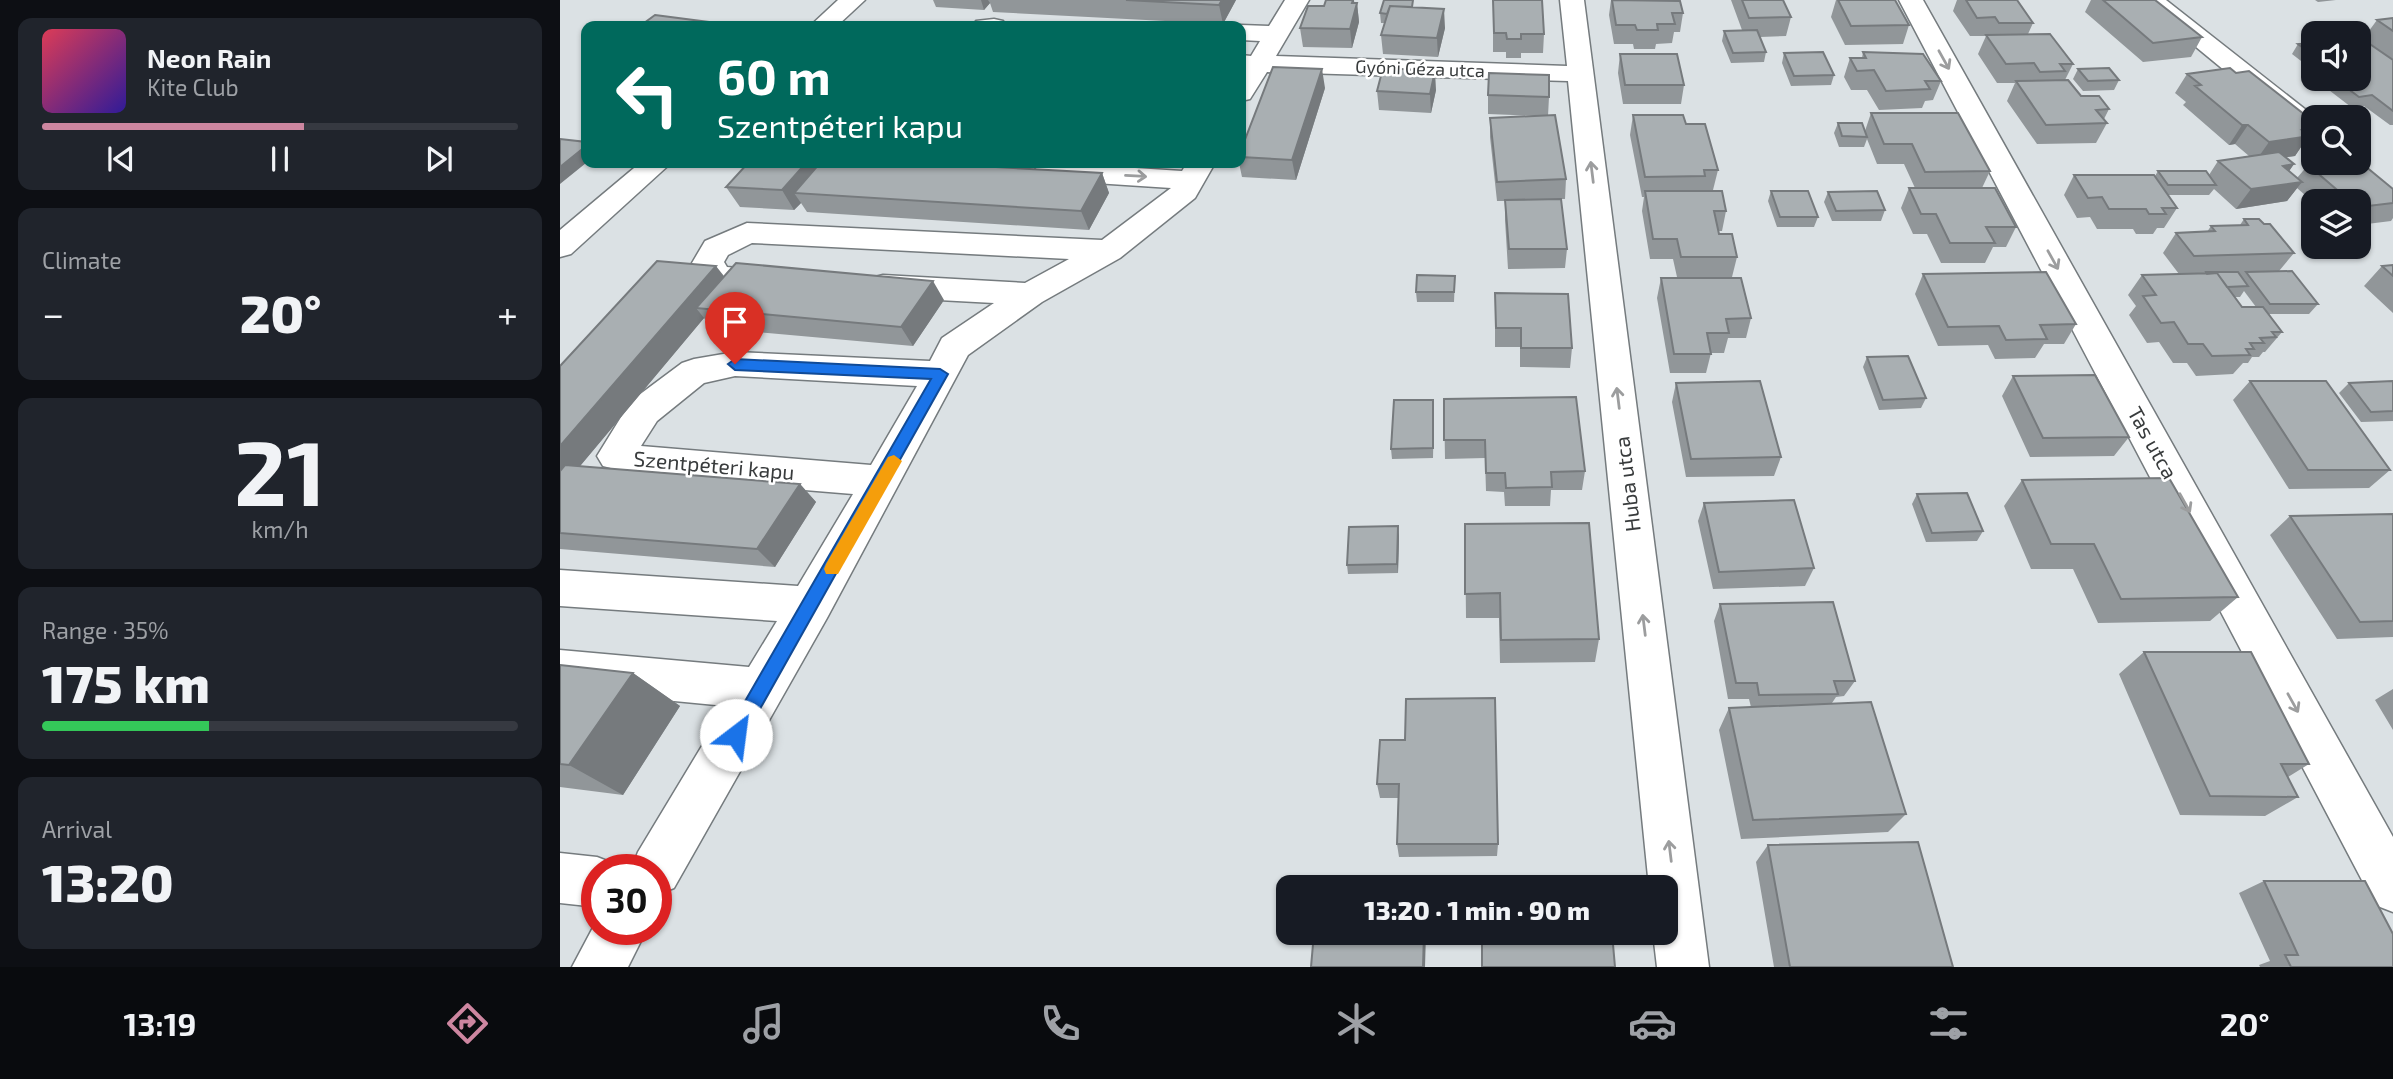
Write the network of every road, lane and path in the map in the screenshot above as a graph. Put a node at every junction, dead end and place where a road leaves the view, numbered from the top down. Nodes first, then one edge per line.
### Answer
1 (853, 0) edge
2 (1297, 0) edge
3 (1572, 0) edge
4 (1912, 0) edge
5 (2151, 0) edge
6 (828, 21) edge
7 (1246, 33) edge
8 (1276, 34) junction
9 (1250, 63) edge
10 (1580, 74) junction
11 (2301, 120) edge
12 (651, 168) edge
13 (1017, 170) edge
14 (1196, 171) edge
15 (560, 247) edge
16 (1109, 251) junction
17 (786, 280) edge
18 (854, 284) edge
19 (1030, 294) junction
20 (940, 374) junction
21 (882, 481) junction
22 (560, 588) edge
23 (812, 605) junction
24 (560, 670) edge
25 (763, 689) junction
26 (665, 854) edge
27 (560, 878) edge
28 (581, 880) edge
29 (2393, 887) edge
30 (611, 945) edge
31 (598, 967) edge
32 (1683, 967) edge

1 - 6 street
2 - 8 street
3 - 10 street, Huba utca
4 -> 29 street, Tas utca
5 - 11 street
7 - 8 street
8 - 9 street
9 - 10 street, Gyóni Géza utca
32 -> 10 street, Huba utca
12 - 15 street
13 -> 14 street
14 - 16 street
16 - 17 street
16 - 19 street
18 - 19 street
19 - 20 street
20 - 21 street
20 - 21 street, Szentpéteri kapu
21 - 23 street
22 - 23 street
23 - 25 street
24 - 25 street
25 - 26 street
27 - 28 street
30 - 31 street

